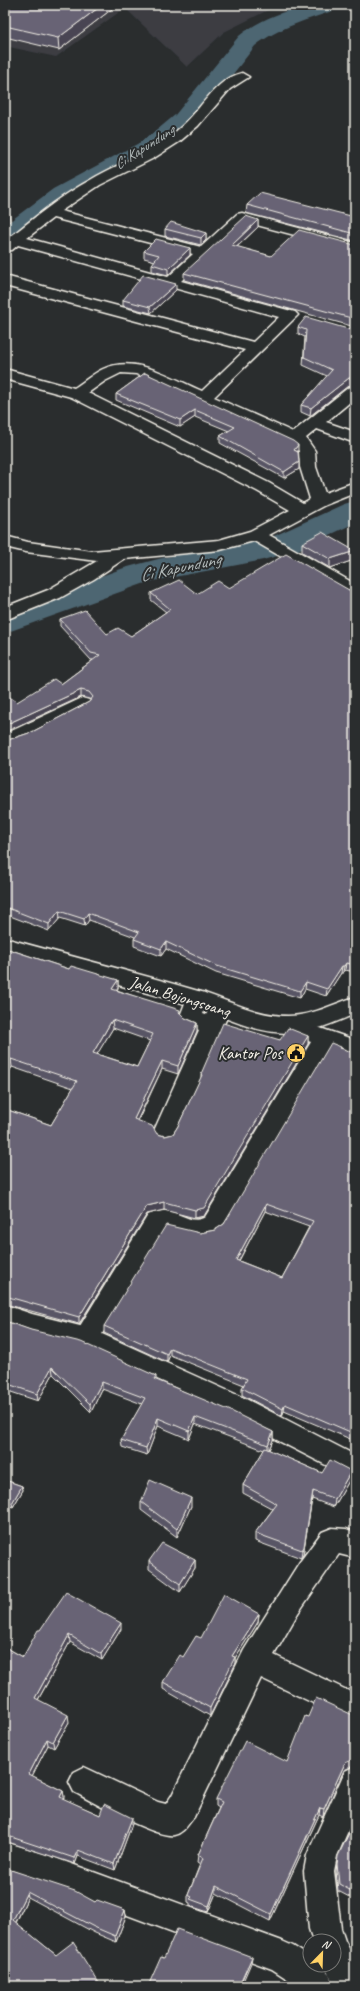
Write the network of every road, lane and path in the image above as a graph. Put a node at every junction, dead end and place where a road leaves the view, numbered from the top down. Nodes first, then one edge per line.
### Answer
1 (242, 77) dead end
2 (51, 213) junction
3 (10, 245) edge
4 (355, 247) edge
5 (204, 252) junction
6 (5, 281) edge
7 (171, 282) junction
8 (258, 348) junction
9 (6, 376) edge
10 (355, 390) edge
11 (77, 394) junction
12 (204, 398) junction
13 (315, 423) junction
14 (355, 438) edge
15 (295, 439) junction
16 (355, 487) edge
17 (319, 501) junction
18 (302, 509) junction
19 (259, 537) junction
20 (5, 541) edge
21 (119, 555) junction
22 (355, 592) edge
23 (5, 614) edge
24 (82, 704) edge
25 (5, 741) edge
26 (5, 946) edge
27 (355, 1005) edge
28 (216, 1017) junction
29 (288, 1025) junction
30 (325, 1038) junction
31 (355, 1049) edge
32 (165, 1133) dead end
33 (5, 1316) edge
34 (86, 1338) junction
35 (355, 1468) edge
36 (355, 1546) edge
37 (254, 1660) junction
38 (355, 1709) edge
39 (355, 1781) edge
40 (84, 1782) dead end
41 (5, 1857) edge
42 (326, 1933) edge
43 (342, 1969) edge
44 (348, 1981) edge
45 (318, 1986) edge

1 - 2 street
2 - 3 street
2 - 5 street
3 - 7 street
4 - 5 street
5 - 7 street
6 - 8 street
7 - 8 street
8 - 12 street
9 - 11 street
10 - 13 street
11 - 12 street
11 - 18 street
12 - 15 street
13 - 14 street
13 - 15 street
15 - 17 street
16 - 17 street
17 - 18 street
18 - 19 street
19 - 21 street
19 - 22 street
20 - 21 street
21 - 23 street
24 - 25 street
26 - 28 street, Jalan Bojongsoang
27 - 29 street, Jalan Bojongsoang
28 - 29 street, Jalan Bojongsoang
28 - 32 street
29 - 30 street
30 - 31 street
30 - 34 street
33 - 34 street
34 - 35 street
36 - 37 street
37 - 38 street
37 - 40 street
39 - 42 street
41 - 45 street
43 - 44 street

